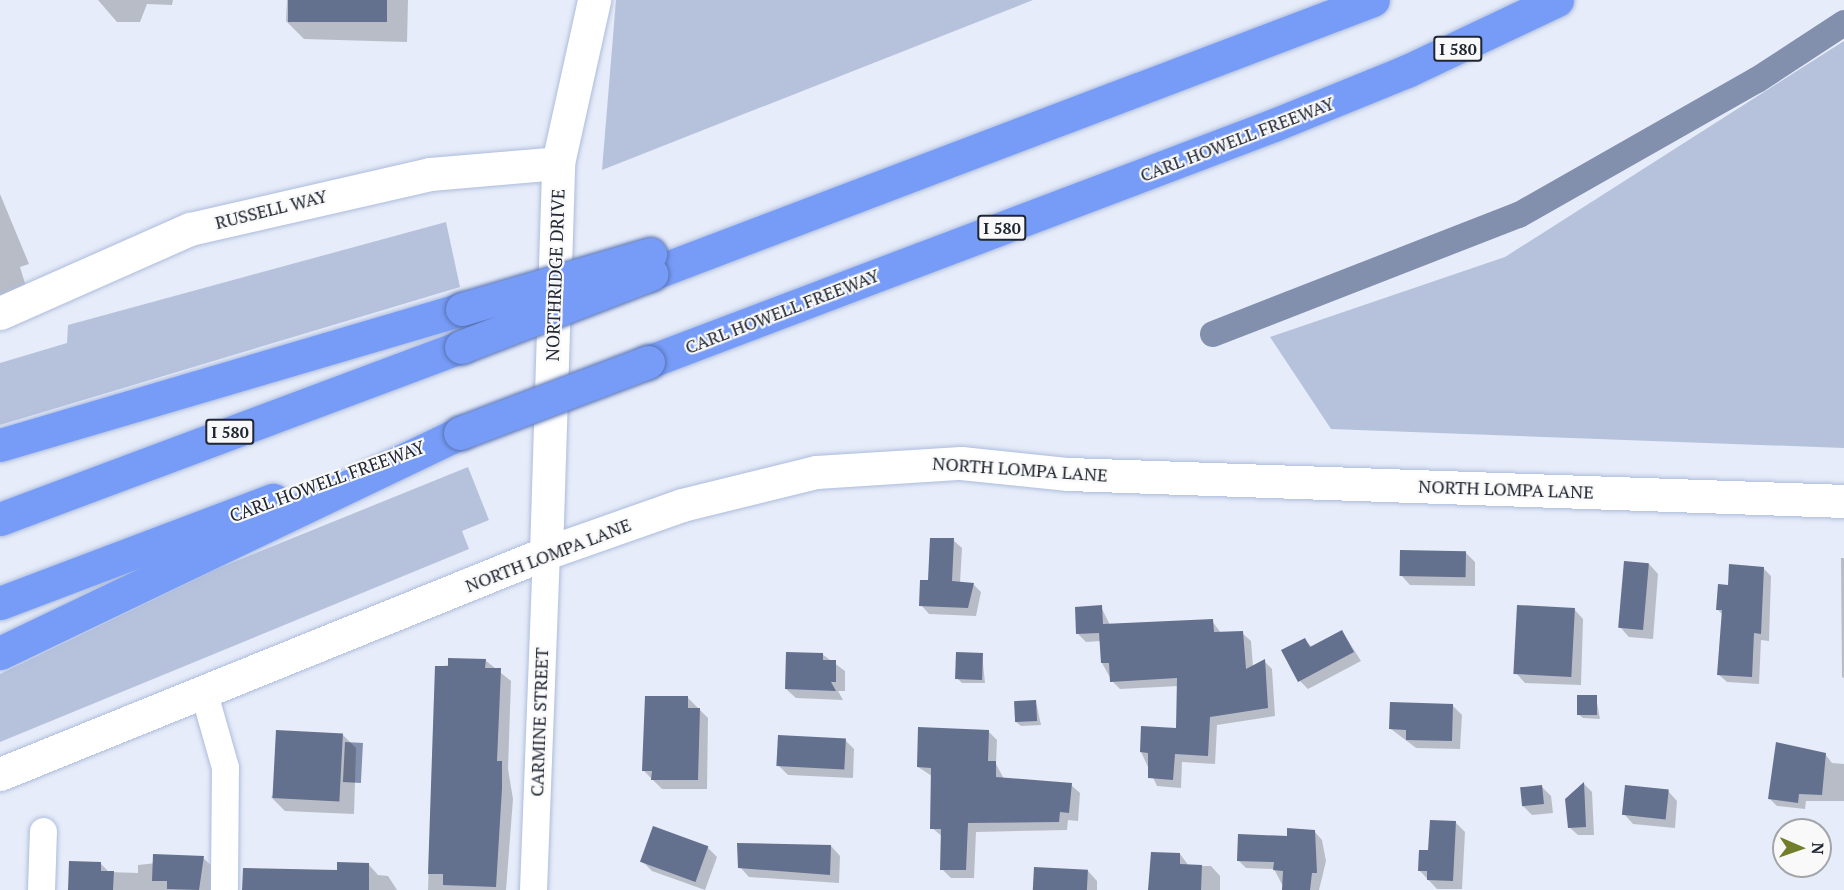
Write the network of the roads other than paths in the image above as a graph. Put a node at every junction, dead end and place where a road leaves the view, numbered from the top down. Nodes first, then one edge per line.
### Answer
1 (594, 0) edge
2 (1373, 0) edge
3 (1557, 0) edge
4 (558, 163) junction
5 (651, 264) junction
6 (0, 313) edge
7 (460, 433) junction
8 (0, 445) edge
9 (1844, 501) edge
10 (0, 519) edge
11 (546, 553) junction
12 (0, 603) edge
13 (0, 653) edge
14 (203, 690) junction
15 (0, 774) edge
16 (43, 831) dead end
17 (41, 890) edge
18 (224, 890) edge
19 (533, 890) edge

1 - 4 street, NORTHRIDGE DRIVE
2 - 5 highway
3 - 7 highway, CARL HOWELL FREEWAY / I 580, bridge
4 - 6 street, RUSSELL WAY
4 - 11 street, NORTHRIDGE DRIVE
5 - 8 highway, bridge
5 - 10 highway, I 580, bridge
7 - 12 highway, CARL HOWELL FREEWAY / I 580
7 - 13 highway
9 - 11 street, NORTH LOMPA LANE
11 - 14 street, NORTH LOMPA LANE
11 - 19 street, CARMINE STREET
14 - 15 street, NORTH LOMPA LANE
14 - 18 street
16 - 17 street

